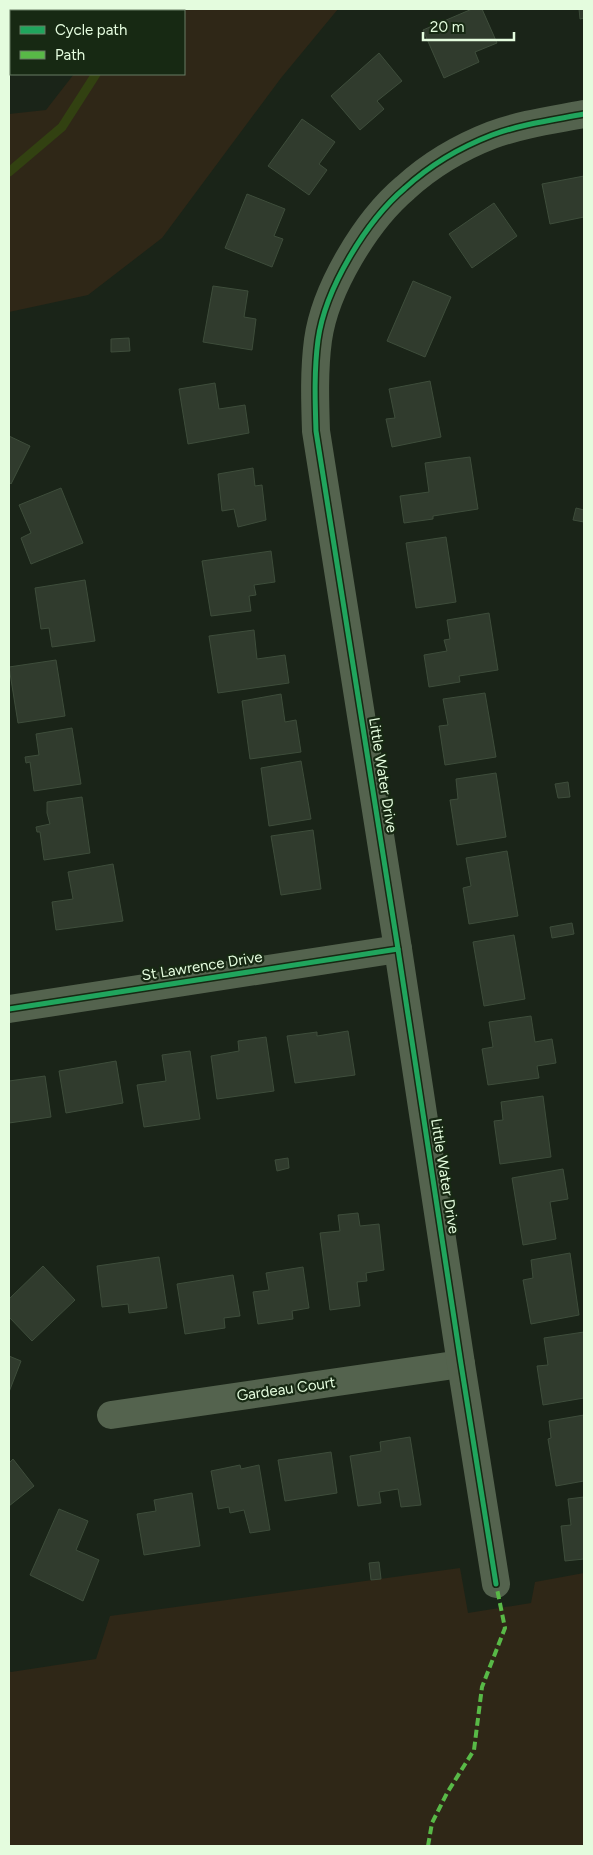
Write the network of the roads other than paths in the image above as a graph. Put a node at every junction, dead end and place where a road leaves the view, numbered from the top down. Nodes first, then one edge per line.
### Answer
1 (584, 114) edge
2 (398, 949) junction
3 (9, 1009) edge
4 (461, 1364) junction
5 (111, 1415) dead end
6 (496, 1584) dead end

1 - 2 street, Little Water Drive
2 - 3 street, St Lawrence Drive
2 - 4 street, Little Water Drive
4 - 5 street, Gardeau Court
4 - 6 street, Little Water Drive

